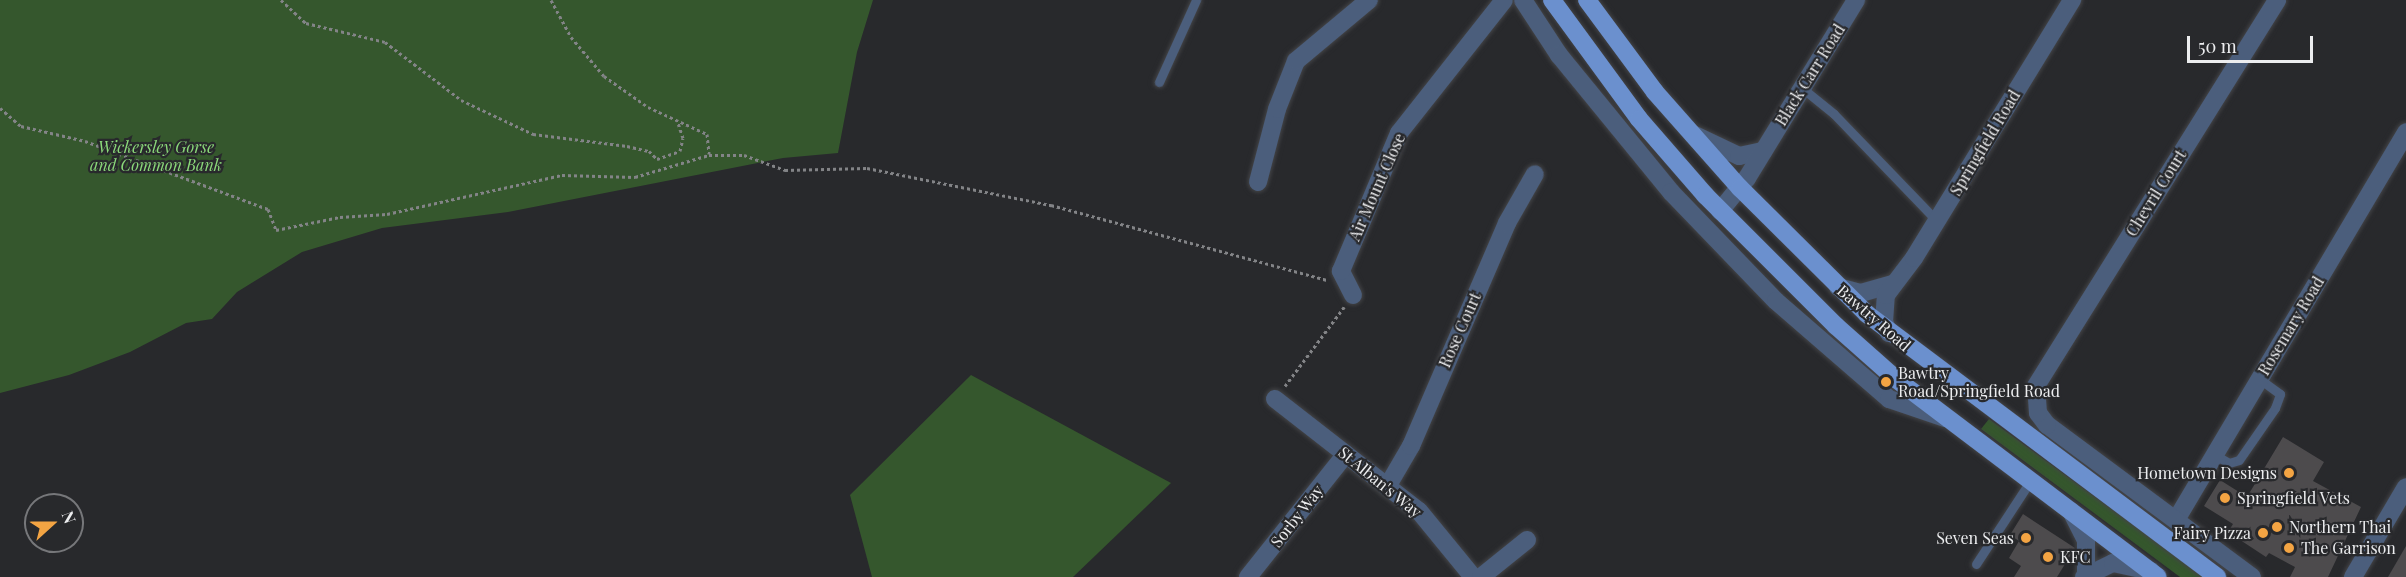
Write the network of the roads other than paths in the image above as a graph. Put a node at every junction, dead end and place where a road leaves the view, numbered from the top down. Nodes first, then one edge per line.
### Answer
1 (1196, 0) edge
2 (1369, 0) edge
3 (1504, 0) edge
4 (1523, 0) edge
5 (1552, 0) edge
6 (1587, 0) edge
7 (1856, 0) edge
8 (2072, 0) edge
9 (2277, 0) edge
10 (1158, 82) dead end
11 (1802, 88) junction
12 (2406, 132) edge
13 (1694, 134) junction
14 (1705, 149) junction
15 (1763, 151) junction
16 (1683, 169) junction
17 (1535, 174) dead end
18 (1258, 182) dead end
19 (1740, 188) junction
20 (1720, 211) junction
21 (1937, 221) junction
22 (1893, 284) junction
23 (1838, 287) junction
24 (1353, 295) road end
25 (1889, 333) junction
26 (2259, 379) junction
27 (1275, 399) road end
28 (1950, 419) junction
29 (1346, 454) junction
30 (2215, 455) junction
31 (2031, 480) junction
32 (1387, 487) junction
33 (2406, 487) edge
34 (2071, 510) junction
35 (2176, 520) junction
36 (1527, 540) dead end
37 (1976, 564) dead end
38 (2154, 574) edge
39 (2085, 576) edge
40 (1248, 577) edge
41 (1473, 577) edge
42 (1481, 577) edge
43 (2217, 577) edge
44 (2252, 577) edge
45 (2353, 577) edge

1 - 10 lane
2 - 18 street
3 - 24 street, Air Mount Close
4 - 28 street, Bawtry Road
5 - 16 main road, Bawtry Road
6 - 13 main road, Bawtry Road
7 - 11 street, Black Carr Road
8 - 21 street, Springfield Road
9 - 35 street, Chevril Court
11 - 15 street, Black Carr Road
11 - 21 lane
12 - 26 street, Rosemary Road
13 - 14 main road, Bawtry Road
13 - 15 street
14 - 16 main road
14 - 19 main road, Bawtry Road
15 - 19 street, Black Carr Road
16 - 20 main road, Bawtry Road
17 - 32 street, Rose Court
19 - 20 street, Black Carr Road
19 - 23 main road, Bawtry Road
20 - 28 main road, Bawtry Road
21 - 22 street, Springfield Road
22 - 23 street
22 - 25 street, Springfield Road
23 - 25 main road, Bawtry Road
25 - 43 main road, Bawtry Road
26 - 30 street, Rosemary Road
26 - 30 lane
27 - 29 street, St Alban's Way
28 - 31 main road, Bawtry Road
29 - 32 street, St Alban's Way
29 - 40 street, Sorby Way
30 - 35 street, Rosemary Road
31 - 34 main road, Bawtry Road
31 - 37 lane
32 - 41 street, St Alban's Way
33 - 45 street
34 - 38 main road, Bawtry Road
34 - 39 street
35 - 44 street
36 - 42 street
38 - 39 street

